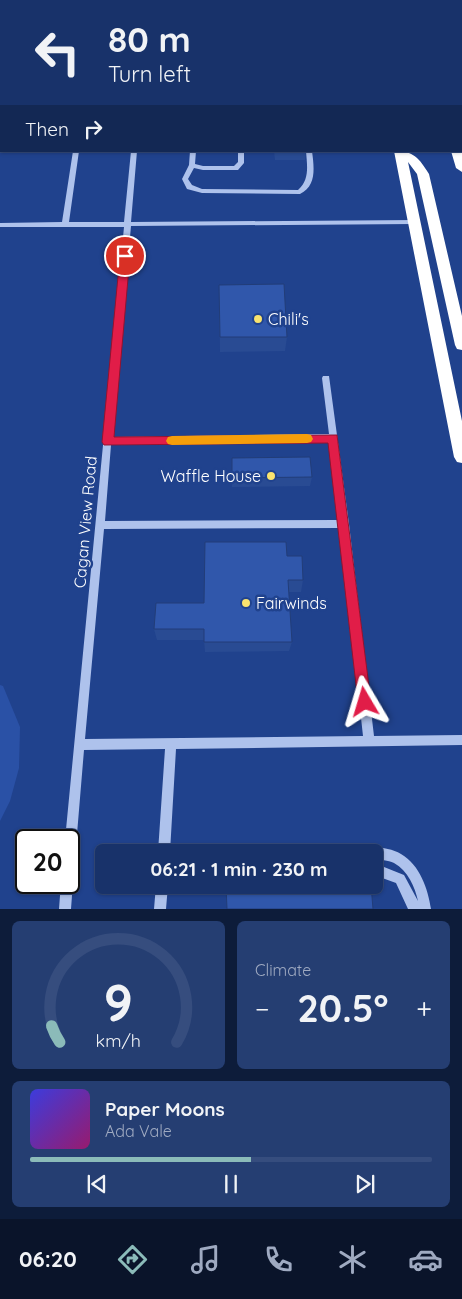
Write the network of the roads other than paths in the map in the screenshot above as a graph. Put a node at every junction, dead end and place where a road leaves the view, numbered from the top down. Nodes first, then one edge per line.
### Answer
1 (76, 152) edge
2 (134, 152) edge
3 (192, 152) edge
4 (241, 152) edge
5 (309, 152) edge
6 (400, 152) edge
7 (458, 152) edge
8 (192, 165) junction
9 (462, 168) edge
10 (414, 222) junction
11 (65, 224) junction
12 (128, 224) junction
13 (0, 225) edge
14 (462, 345) edge
15 (326, 378) dead end
16 (333, 438) junction
17 (108, 442) junction
18 (462, 457) edge
19 (344, 524) junction
20 (100, 525) junction
21 (462, 740) edge
22 (369, 742) junction
23 (170, 744) junction
24 (79, 745) junction
25 (72, 829) edge
26 (164, 844) edge
27 (383, 854) edge
28 (383, 872) edge
29 (66, 894) edge
30 (161, 894) edge
31 (64, 909) edge
32 (160, 909) edge
33 (414, 909) edge
34 (425, 909) edge

1 - 11 street
2 - 12 street, Cagan View Road
3 - 8 street
4 - 8 street
5 - 8 street
6 - 10 highway
6 - 14 highway
7 - 9 highway
10 - 12 street
10 - 18 highway
11 - 12 street
11 - 13 street
12 - 17 street, Cagan View Road
15 - 16 street
16 - 17 street
16 - 19 street
17 - 20 street, Cagan View Road
19 - 20 street
19 - 22 street
20 - 24 street, Cagan View Road
21 - 22 street
22 - 23 street
23 - 24 street
23 - 26 street
24 - 25 street, Cagan View Road
27 - 34 street
28 - 33 street
29 - 31 street
30 - 32 street

